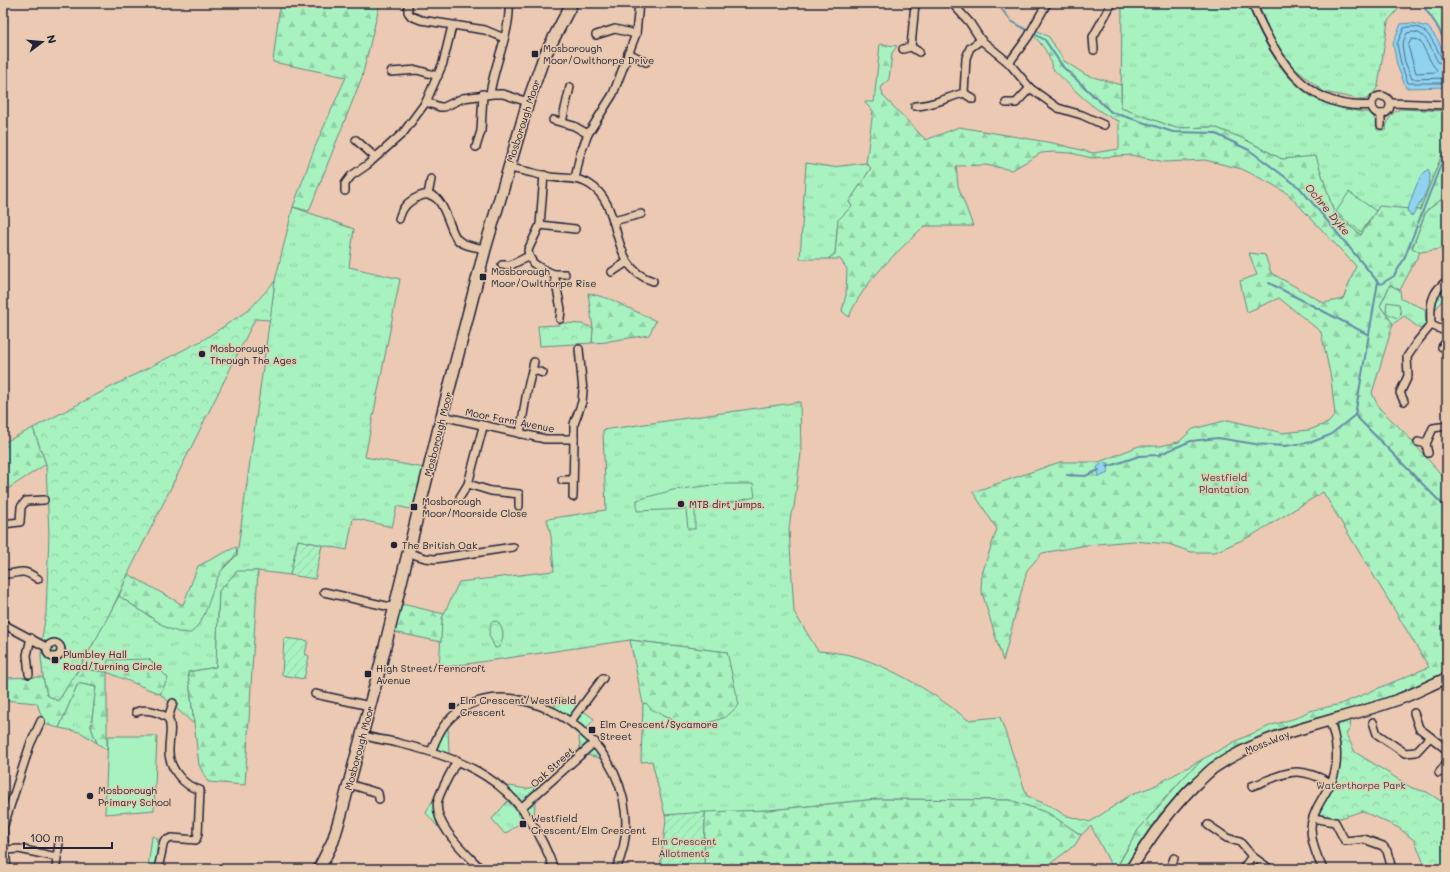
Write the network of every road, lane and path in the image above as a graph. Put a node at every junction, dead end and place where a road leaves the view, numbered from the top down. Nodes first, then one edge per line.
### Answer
1 (509, 3) edge
2 (572, 3) edge
3 (639, 3) edge
4 (915, 3) edge
5 (952, 3) edge
6 (1112, 3) edge
7 (1252, 3) edge
8 (408, 4) dead end
9 (1046, 4) edge
10 (452, 26) junction
11 (636, 34) junction
12 (596, 35) dead end
13 (504, 38) junction
14 (981, 40) junction
15 (911, 47) junction
16 (903, 49) dead end
17 (1094, 50) dead end
18 (918, 52) dead end
19 (628, 53) junction
20 (646, 62) dead end
21 (1009, 64) junction
22 (391, 72) dead end
23 (438, 76) junction
24 (570, 87) dead end
25 (1030, 88) junction
26 (486, 94) junction
27 (964, 94) junction
28 (973, 99) dead end
29 (426, 102) junction
30 (528, 102) junction
31 (1006, 103) dead end
32 (1391, 103) junction
33 (1372, 105) junction
34 (1447, 105) edge
35 (915, 106) dead end
36 (1381, 114) junction
37 (553, 120) dead end
38 (562, 122) junction
39 (1381, 124) dead end
40 (1104, 125) dead end
41 (588, 134) junction
42 (356, 140) dead end
43 (476, 147) dead end
44 (374, 157) junction
45 (508, 168) junction
46 (544, 175) junction
47 (431, 179) dead end
48 (574, 179) junction
49 (345, 191) dead end
50 (428, 195) junction
51 (641, 214) dead end
52 (399, 219) dead end
53 (613, 221) junction
54 (540, 225) junction
55 (576, 229) dead end
56 (485, 249) junction
57 (529, 256) junction
58 (627, 262) junction
59 (502, 265) dead end
60 (612, 272) dead end
61 (554, 274) junction
62 (565, 274) dead end
63 (653, 281) dead end
64 (1447, 281) edge
65 (560, 319) dead end
66 (1431, 325) junction
67 (1447, 332) edge
68 (1447, 341) edge
69 (1442, 347) dead end
70 (579, 349) dead end
71 (534, 362) dead end
72 (533, 370) junction
73 (543, 373) dead end
74 (1404, 401) dead end
75 (442, 416) junction
76 (1447, 426) edge
77 (483, 427) junction
78 (520, 434) junction
79 (574, 439) junction
80 (1428, 453) dead end
81 (562, 480) dead end
82 (572, 480) junction
83 (468, 484) junction
84 (460, 497) dead end
85 (573, 497) dead end
86 (44, 500) dead end
87 (519, 506) dead end
88 (3, 524) edge
89 (513, 547) dead end
90 (409, 552) junction
91 (3, 574) edge
92 (38, 578) dead end
93 (324, 592) dead end
94 (395, 608) junction
95 (3, 624) edge
96 (31, 638) junction
97 (48, 648) dead end
98 (29, 674) dead end
99 (603, 678) dead end
100 (1447, 678) edge
101 (315, 694) dead end
102 (173, 703) dead end
103 (370, 706) junction
104 (136, 712) dead end
105 (1414, 714) dead end
106 (168, 718) junction
107 (1329, 720) junction
108 (41, 721) dead end
109 (571, 721) junction
110 (1373, 722) dead end
111 (362, 735) junction
112 (1430, 737) junction
113 (595, 742) junction
114 (1447, 750) edge
115 (431, 752) junction
116 (457, 760) junction
117 (1331, 783) junction
118 (349, 784) junction
119 (1252, 786) dead end
120 (380, 799) dead end
121 (522, 807) junction
122 (1313, 818) junction
123 (1208, 825) dead end
124 (3, 829) edge
125 (59, 843) dead end
126 (6, 850) junction
127 (1252, 856) junction
128 (57, 857) junction
129 (1174, 858) dead end
130 (7, 869) edge
131 (56, 869) edge
132 (158, 869) edge
133 (319, 869) edge
134 (481, 869) edge
135 (554, 869) edge
136 (616, 869) edge
137 (1130, 869) edge
138 (1170, 869) edge
139 (1243, 869) edge
140 (1270, 869) edge
141 (1323, 869) edge
142 (1392, 869) edge

1 - 13 street
2 - 30 main road, Mosborough Moor
3 - 11 street
4 - 15 street
5 - 14 street
6 - 17 street
7 - 33 street
8 - 10 street
9 - 21 street
10 - 13 street
10 - 23 street
11 - 12 street
11 - 19 street
13 - 26 street
14 - 21 street
14 - 27 street
15 - 16 street
15 - 18 street
19 - 20 street
19 - 41 street
21 - 25 street
22 - 23 street
23 - 29 street
24 - 38 street
25 - 31 street
25 - 40 street
26 - 29 street
26 - 30 street
26 - 43 street
27 - 28 street
27 - 35 street
29 - 44 street
30 - 45 main road, Mosborough Moor
32 - 33 street
32 - 34 street
32 - 36 street
33 - 36 street
36 - 39 street
37 - 38 street
38 - 41 street
41 - 48 street
42 - 44 street
44 - 49 street
45 - 46 street
45 - 56 main road, Mosborough Moor
46 - 48 street
46 - 54 street
47 - 50 street
48 - 53 street
50 - 52 street
50 - 56 street
51 - 53 street
53 - 58 street
54 - 55 street
54 - 57 street
56 - 75 main road, Mosborough Moor
57 - 59 street
57 - 61 street
58 - 60 street
58 - 63 street
61 - 62 street
61 - 65 street
64 - 66 street
66 - 67 street
66 - 74 street
68 - 69 street
70 - 79 street
71 - 72 street
72 - 73 street
72 - 78 street
75 - 77 street, Moor Farm Avenue
75 - 90 main road, Mosborough Moor
76 - 80 street
77 - 78 street, Moor Farm Avenue
77 - 83 street
78 - 79 street, Moor Farm Avenue
79 - 82 street
81 - 82 street
82 - 85 street
83 - 84 street
83 - 87 street
86 - 88 street
89 - 90 street
90 - 94 main road, Mosborough Moor
91 - 92 street
93 - 94 street
94 - 103 main road, Mosborough Moor
95 - 96 street
96 - 97 street
96 - 98 street
99 - 109 street
100 - 107 street, Moss Way
101 - 103 street
102 - 106 street
103 - 111 main road, Mosborough Moor
104 - 106 street
105 - 112 street
106 - 132 street
107 - 117 street
107 - 137 street, Moss Way
108 - 124 street
109 - 113 street
109 - 115 street
110 - 112 street
111 - 115 street
111 - 118 main road, Mosborough Moor
112 - 114 street
113 - 121 street, Oak Street
113 - 136 street
115 - 116 street
116 - 121 street
116 - 134 street
117 - 119 street
117 - 122 street
118 - 120 street
118 - 133 main road, Mosborough Moor
121 - 135 street
122 - 141 street
122 - 142 street
123 - 127 street
124 - 126 street
125 - 128 street
126 - 128 street
126 - 130 street
127 - 139 street
127 - 140 street
128 - 131 street
129 - 138 street

